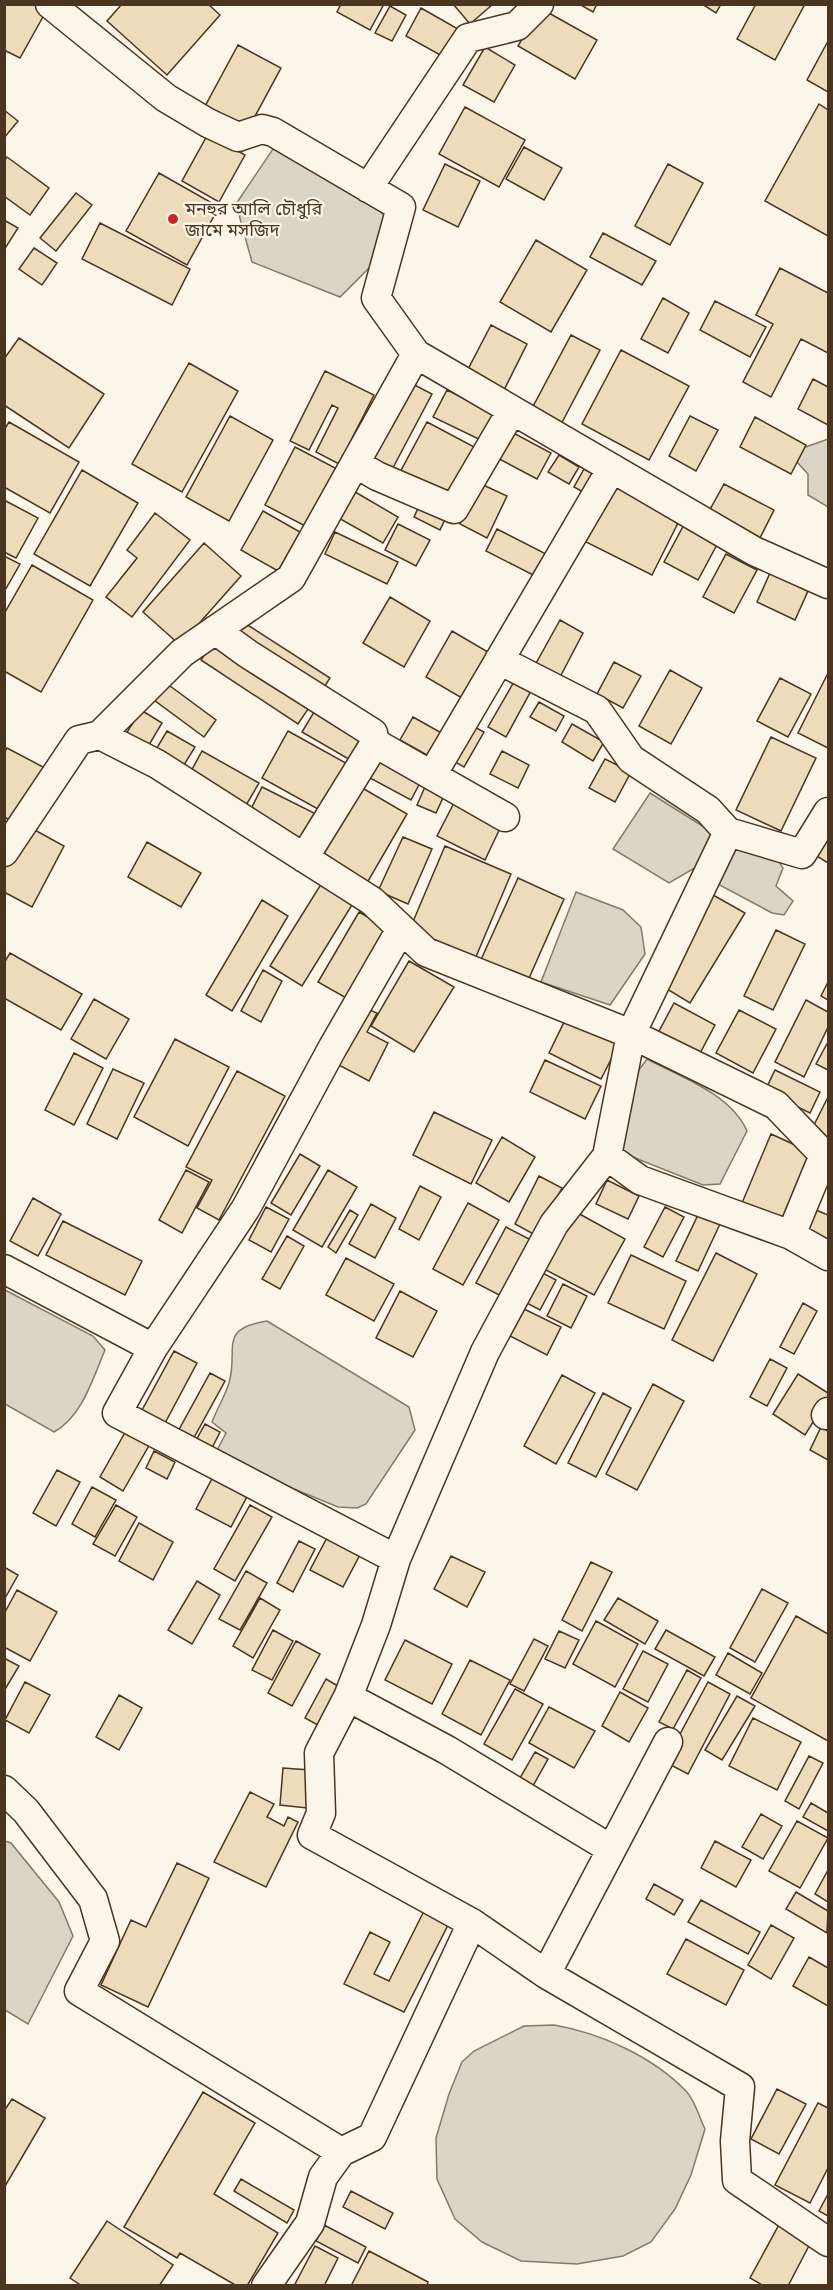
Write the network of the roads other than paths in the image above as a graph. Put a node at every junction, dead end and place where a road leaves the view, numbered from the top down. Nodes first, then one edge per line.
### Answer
1 (50, 4) edge
2 (539, 4) edge
3 (368, 188) junction
4 (416, 354) junction
5 (512, 410) junction
6 (355, 463) junction
7 (612, 468) junction
8 (828, 584) edge
9 (215, 630) junction
10 (499, 660) junction
11 (100, 735) junction
12 (375, 743) junction
13 (432, 775) junction
14 (828, 812) edge
15 (506, 817) dead end
16 (728, 832) junction
17 (4, 852) edge
18 (304, 858) junction
19 (402, 929) junction
20 (631, 1034) junction
21 (607, 1156) junction
22 (791, 1235) junction
23 (828, 1256) edge
24 (4, 1269) edge
25 (153, 1348) junction
26 (396, 1559) junction
27 (348, 1697) junction
28 (668, 1742) dead end
29 (4, 1790) edge
30 (611, 1849) junction
31 (472, 1923) junction
32 (546, 1974) junction
33 (341, 2152) junction
34 (828, 2242) edge
35 (266, 2286) edge

1 - 3 street
2 - 3 street
3 - 4 street
4 - 5 street
4 - 6 street
5 - 6 street
5 - 7 street
6 - 9 street
7 - 8 street
7 - 10 street
9 - 11 street
9 - 12 street
10 - 13 street
10 - 16 street
11 - 17 street
11 - 18 street
12 - 13 street
12 - 18 street
13 - 15 street
14 - 16 street
16 - 20 street
18 - 19 street
19 - 20 street
19 - 25 street
20 - 21 street
20 - 22 street
21 - 22 street
21 - 26 street
22 - 23 street
24 - 25 street
25 - 26 street
26 - 27 street
27 - 30 street
27 - 31 street
28 - 30 street
29 - 33 street
30 - 32 street
31 - 32 street
31 - 33 street
32 - 34 street
33 - 35 street

